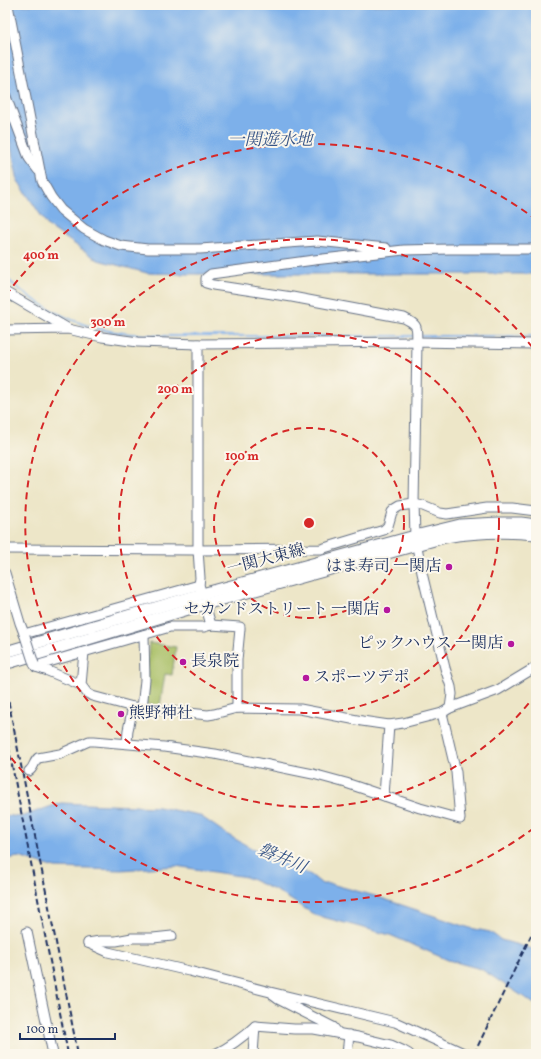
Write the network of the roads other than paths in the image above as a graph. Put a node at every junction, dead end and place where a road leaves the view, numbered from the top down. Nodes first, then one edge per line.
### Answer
1 (8, 5) edge
2 (5, 94) edge
3 (40, 174) junction
4 (536, 249) edge
5 (404, 250) junction
6 (5, 292) edge
7 (68, 329) junction
8 (5, 330) edge
9 (417, 341) junction
10 (198, 344) junction
11 (536, 344) edge
12 (414, 504) junction
13 (536, 511) edge
14 (536, 525) edge
15 (536, 534) edge
16 (415, 540) junction
17 (5, 549) edge
18 (198, 550) junction
19 (5, 573) edge
20 (202, 595) junction
21 (211, 625) junction
22 (25, 635) junction
23 (144, 635) junction
24 (84, 652) junction
25 (10, 656) dead end
26 (35, 665) junction
27 (536, 667) edge
28 (81, 684) junction
29 (137, 707) junction
30 (237, 708) junction
31 (446, 710) junction
32 (389, 725) junction
33 (127, 743) junction
34 (29, 771) dead end
35 (384, 796) junction
36 (26, 932) dead end
37 (172, 936) dead end
38 (270, 992) junction
39 (255, 1026) junction
40 (338, 1033) junction
41 (349, 1035) junction
42 (53, 1054) edge
43 (215, 1054) edge
44 (253, 1054) edge
45 (347, 1054) edge
46 (409, 1054) edge
47 (466, 1054) edge

1 - 3 street
2 - 3 street
3 - 5 street
4 - 5 street
5 - 9 street
6 - 7 street
7 - 8 street
7 - 10 street
9 - 10 street
9 - 11 street
9 - 12 street
10 - 18 street
12 - 13 street
12 - 16 street
12 - 18 street
14 - 16 main road, 一関大東線
15 - 16 main road, 一関大東線
16 - 20 main road, 一関大東線
16 - 31 street
17 - 18 street
18 - 20 street
19 - 22 street
20 - 21 street
20 - 22 street
20 - 25 main road, 一関大東線
21 - 23 street
21 - 30 street
22 - 26 street, bridge
23 - 24 street
23 - 29 street
24 - 26 street
24 - 28 street
26 - 28 street
27 - 31 street
28 - 29 street
29 - 30 street
29 - 33 street
30 - 32 street
31 - 32 street
31 - 35 street
32 - 35 street
33 - 34 street
33 - 35 street
36 - 42 street
37 - 38 street
38 - 40 street
38 - 47 street
39 - 40 street
39 - 43 street
39 - 44 street
40 - 41 street
41 - 45 street
41 - 46 street

